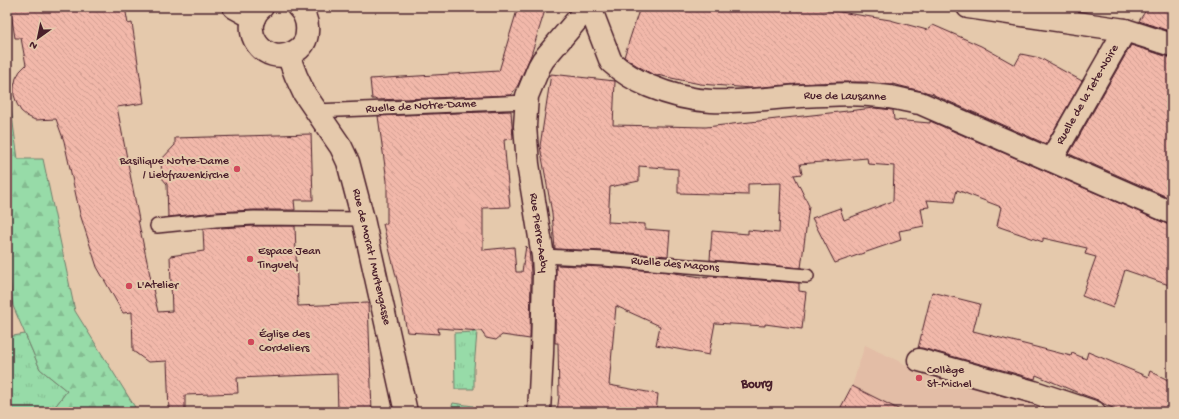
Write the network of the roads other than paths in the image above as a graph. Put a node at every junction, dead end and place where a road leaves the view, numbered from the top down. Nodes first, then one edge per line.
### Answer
1 (234, 7) edge
2 (584, 7) edge
3 (589, 7) edge
4 (968, 7) edge
5 (306, 10) edge
6 (258, 13) edge
7 (1125, 30) junction
8 (1172, 45) edge
9 (288, 55) junction
10 (527, 102) junction
11 (316, 111) junction
12 (1051, 160) junction
13 (1172, 213) edge
14 (363, 219) junction
15 (157, 226) dead end
16 (543, 256) junction
17 (806, 276) dead end
18 (919, 360) dead end
19 (406, 412) edge
20 (539, 412) edge
21 (1094, 412) edge

1 - 6 street
2 - 10 street, Rue Pierre-Aeby
3 - 12 street, Rue de Lausanne
4 - 7 street
5 - 9 street
6 - 9 street
7 - 8 street
7 - 12 street, Ruelle de la Tete-Noire
9 - 11 street, Rue de Morat / Murtengasse
10 - 11 lane, Ruelle de Notre-Dame
10 - 16 street, Rue Pierre-Aeby
11 - 14 street, Rue de Morat / Murtengasse
12 - 13 street, Rue de Lausanne
14 - 15 lane
14 - 19 street, Rue de Morat / Murtengasse
16 - 17 lane, Ruelle des Maçons
16 - 20 street, Rue Pierre-Aeby
18 - 21 street

